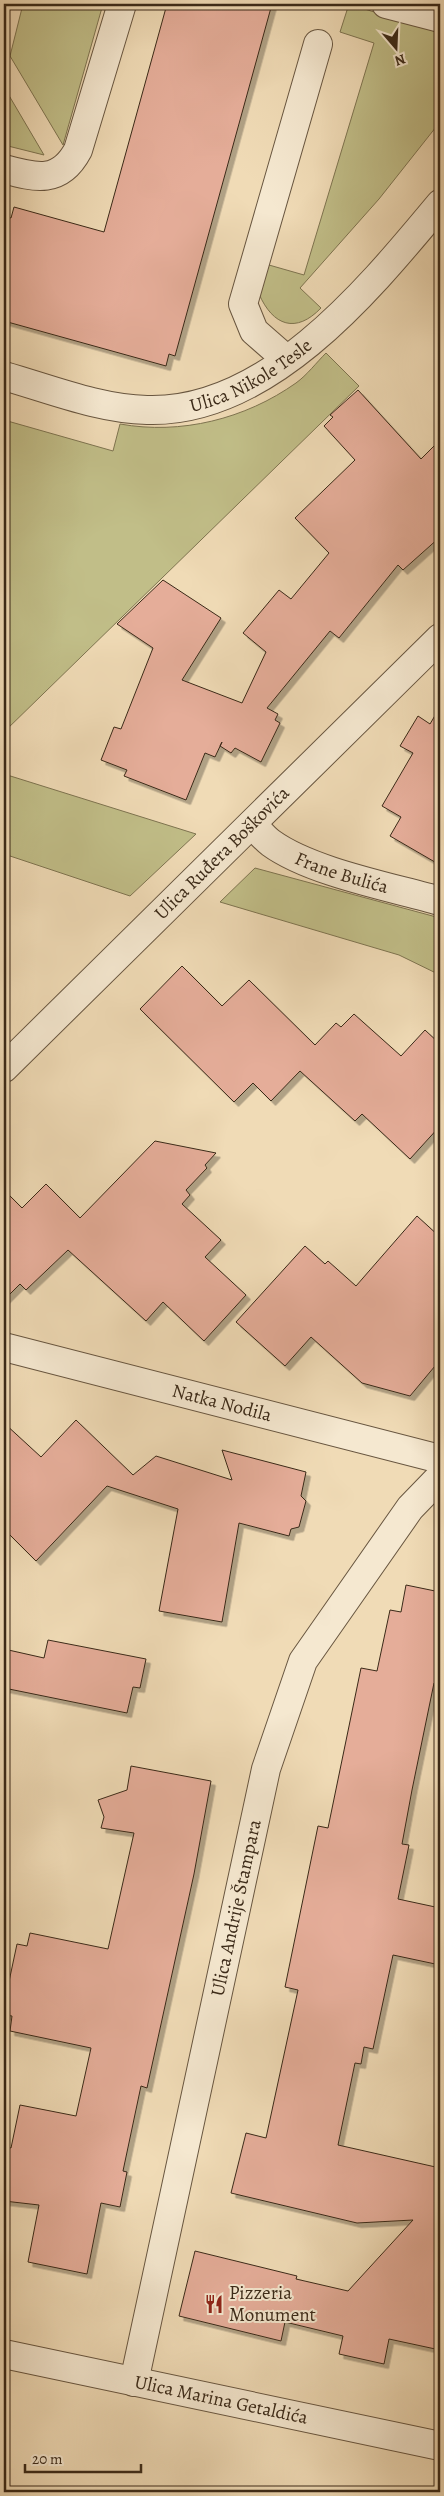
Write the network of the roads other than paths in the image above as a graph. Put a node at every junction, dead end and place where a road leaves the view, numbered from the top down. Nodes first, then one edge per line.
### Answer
1 (122, 4) edge
2 (386, 4) edge
3 (440, 18) edge
4 (318, 44) dead end
5 (4, 169) edge
6 (440, 204) edge
7 (286, 359) junction
8 (4, 376) edge
9 (440, 638) edge
10 (252, 824) junction
11 (440, 901) edge
12 (4, 1068) edge
13 (4, 1347) edge
14 (440, 1459) edge
15 (440, 1477) edge
16 (4, 2354) edge
17 (134, 2382) junction
18 (440, 2446) edge

1 - 5 street
2 - 3 street
4 - 7 street
6 - 7 street, Ulica Nikole Tesle
7 - 8 street, Ulica Nikole Tesle
9 - 10 street, Ulica Ruđera Boškovića
10 - 11 street, Frane Bulića
10 - 12 street, Ulica Ruđera Boškovića
13 - 14 street, Natka Nodila
15 - 17 street, Ulica Andrije Štampara
16 - 17 street, Ulica Marina Getaldića
17 - 18 street, Ulica Marina Getaldića

